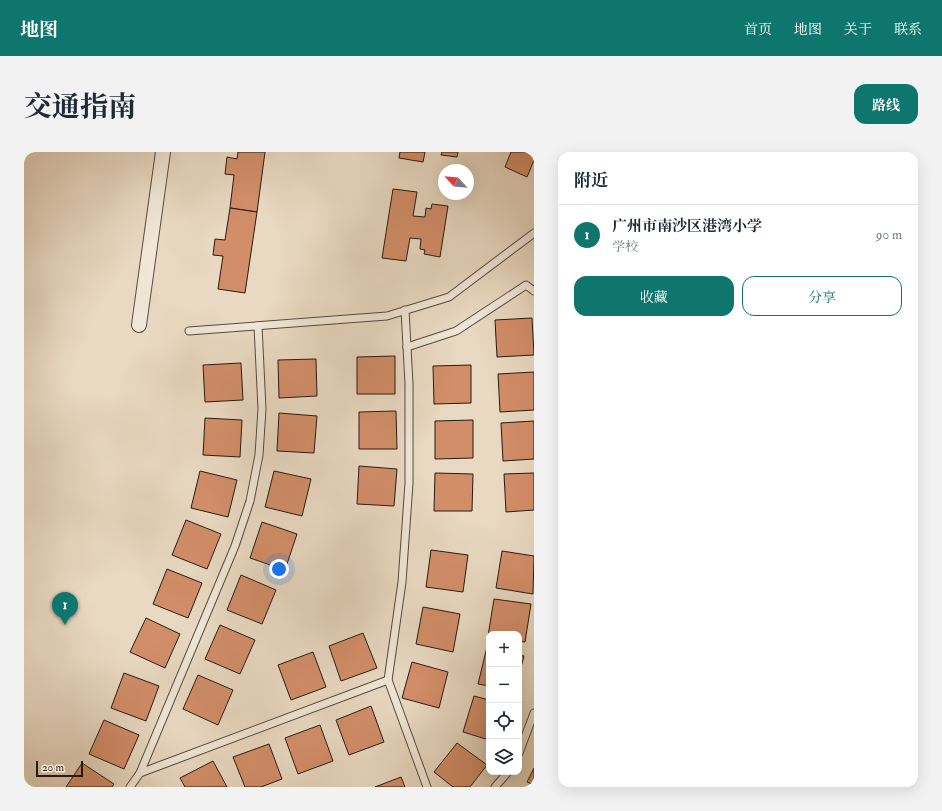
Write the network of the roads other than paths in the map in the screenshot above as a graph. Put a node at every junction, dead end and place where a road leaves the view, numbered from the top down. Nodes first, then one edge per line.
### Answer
1 (163, 152) edge
2 (534, 233) edge
3 (534, 291) edge
4 (405, 310) junction
5 (139, 325) dead end
6 (258, 326) junction
7 (189, 332) dead end
8 (407, 347) junction
9 (388, 680) junction
10 (534, 713) edge
11 (522, 745) edge
12 (140, 773) junction
13 (505, 775) edge
14 (130, 787) edge
15 (427, 787) edge
16 (495, 787) edge

1 - 5 street
2 - 4 lane
3 - 8 lane
4 - 6 lane
4 - 8 lane
6 - 7 lane
6 - 12 lane
8 - 9 lane
9 - 12 lane
9 - 15 lane
10 - 11 lane
12 - 14 lane
13 - 16 lane

